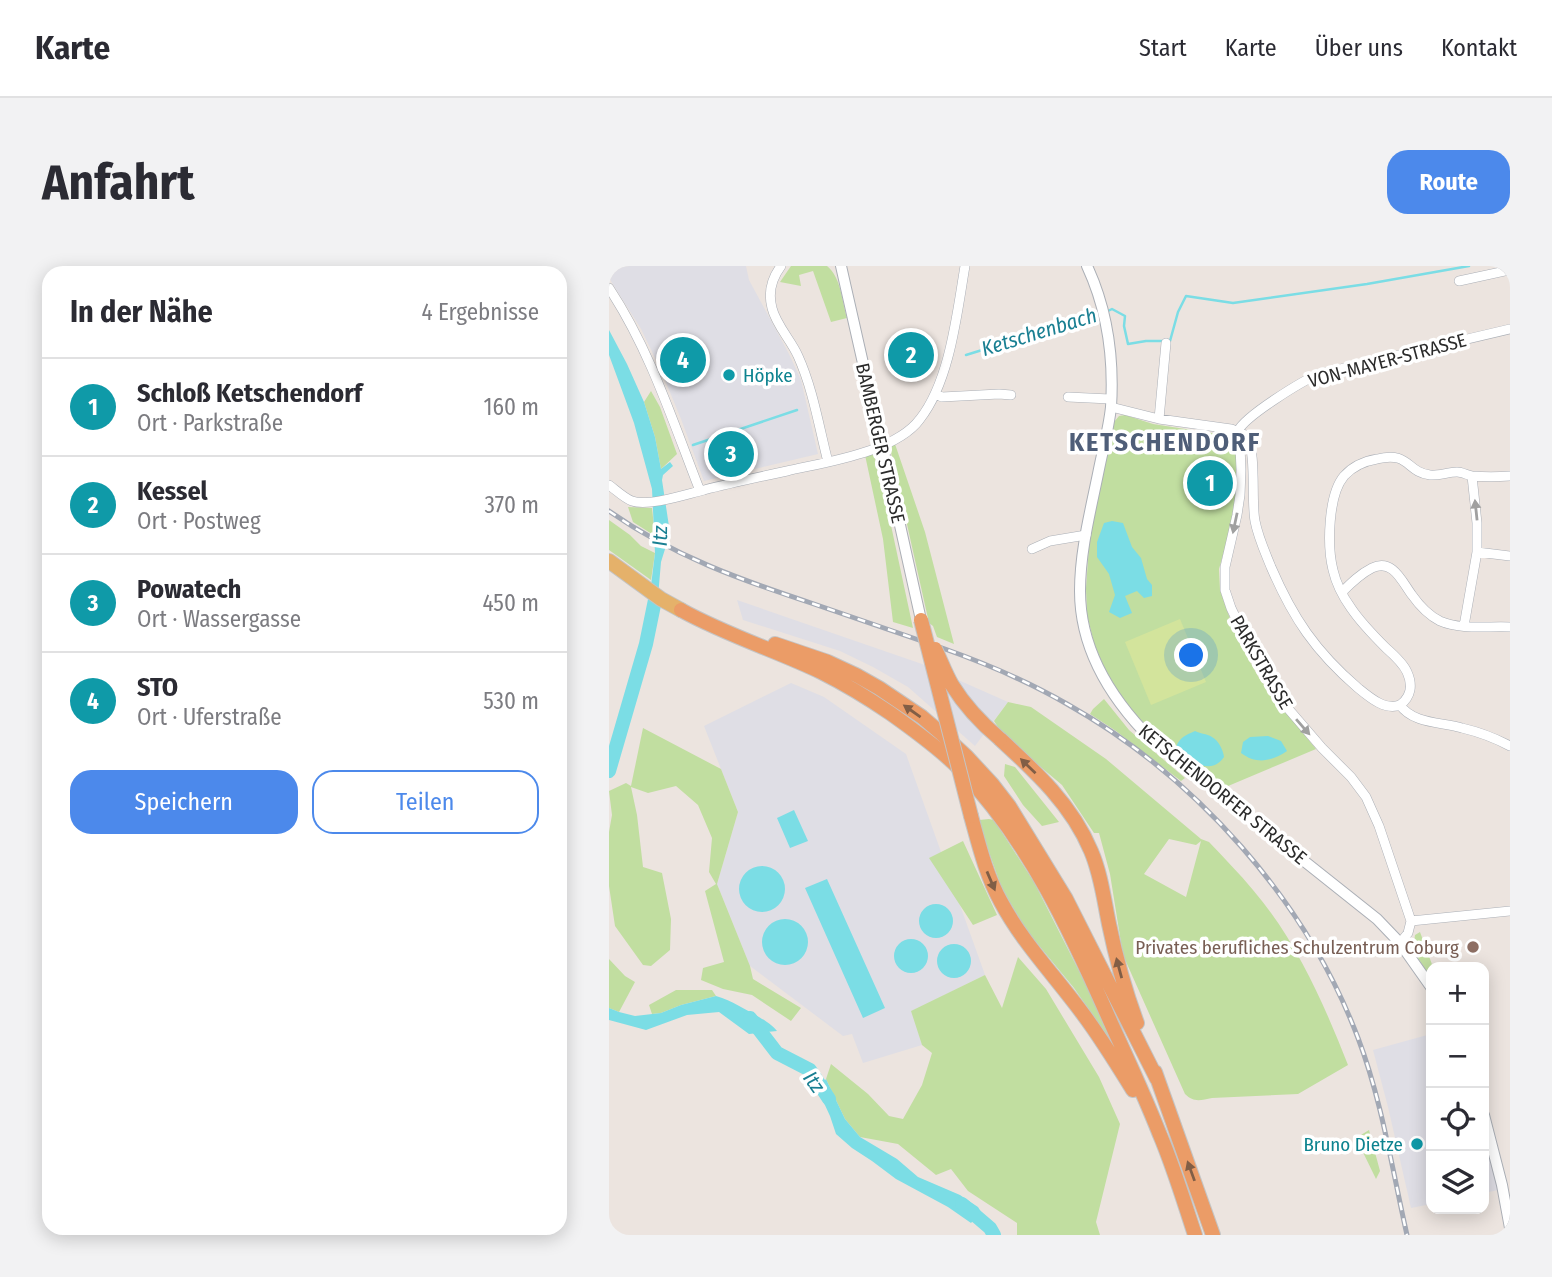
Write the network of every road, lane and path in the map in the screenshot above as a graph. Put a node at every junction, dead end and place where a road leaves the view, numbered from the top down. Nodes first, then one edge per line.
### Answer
1 (780, 266) edge
2 (841, 266) edge
3 (965, 266) edge
4 (1087, 266) edge
5 (1510, 270) edge
6 (1459, 281) dead end
7 (609, 288) edge
8 (1510, 329) edge
9 (1166, 343) dead end
10 (935, 394) junction
11 (1011, 395) dead end
12 (1068, 397) dead end
13 (1111, 403) junction
14 (1159, 419) junction
15 (1238, 431) junction
16 (828, 462) junction
17 (1472, 476) junction
18 (1510, 476) edge
19 (609, 485) edge
20 (700, 491) junction
21 (1086, 535) junction
22 (1032, 549) dead end
23 (1477, 552) junction
24 (1510, 556) edge
25 (610, 563) edge
26 (1342, 592) junction
27 (681, 610) junction
28 (921, 620) junction
29 (1464, 626) junction
30 (1510, 627) edge
31 (1400, 705) junction
32 (1510, 746) edge
33 (1510, 911) edge
34 (1411, 921) junction
35 (1400, 943) junction
36 (1426, 980) edge
37 (1157, 1079) junction
38 (1160, 1133) junction
39 (1489, 1134) edge
40 (1510, 1224) edge
41 (1195, 1235) edge
42 (1213, 1235) edge

1 - 16 street
2 - 28 street, BAMBERGER STRASSE, bridge
3 - 10 street
4 - 13 street, KETSCHENDORFER STRASSE
5 - 6 street
7 - 20 street
8 - 15 street, VON-MAYER-STRASSE
9 - 14 street
10 - 11 street
10 - 16 street
12 - 13 street
13 - 14 street
13 - 21 street, KETSCHENDORFER STRASSE
14 - 15 street
15 - 31 street
15 -> 34 street, PARKSTRASSE
16 - 20 street
17 - 18 street
23 -> 17 street
17 - 26 street
19 - 20 street
21 - 22 street
21 - 35 street, KETSCHENDORFER STRASSE
23 - 24 street
23 - 29 street
25 - 27 main road
26 - 29 street
26 - 31 street
37 -> 27 highway
27 - 38 highway
37 -> 28 highway, bridge
28 -> 38 highway, bridge
29 - 30 street
31 - 32 street
33 - 34 street
34 - 35 street
35 - 36 street, KETSCHENDORFER STRASSE
42 -> 37 highway
38 - 41 highway
39 - 40 street

